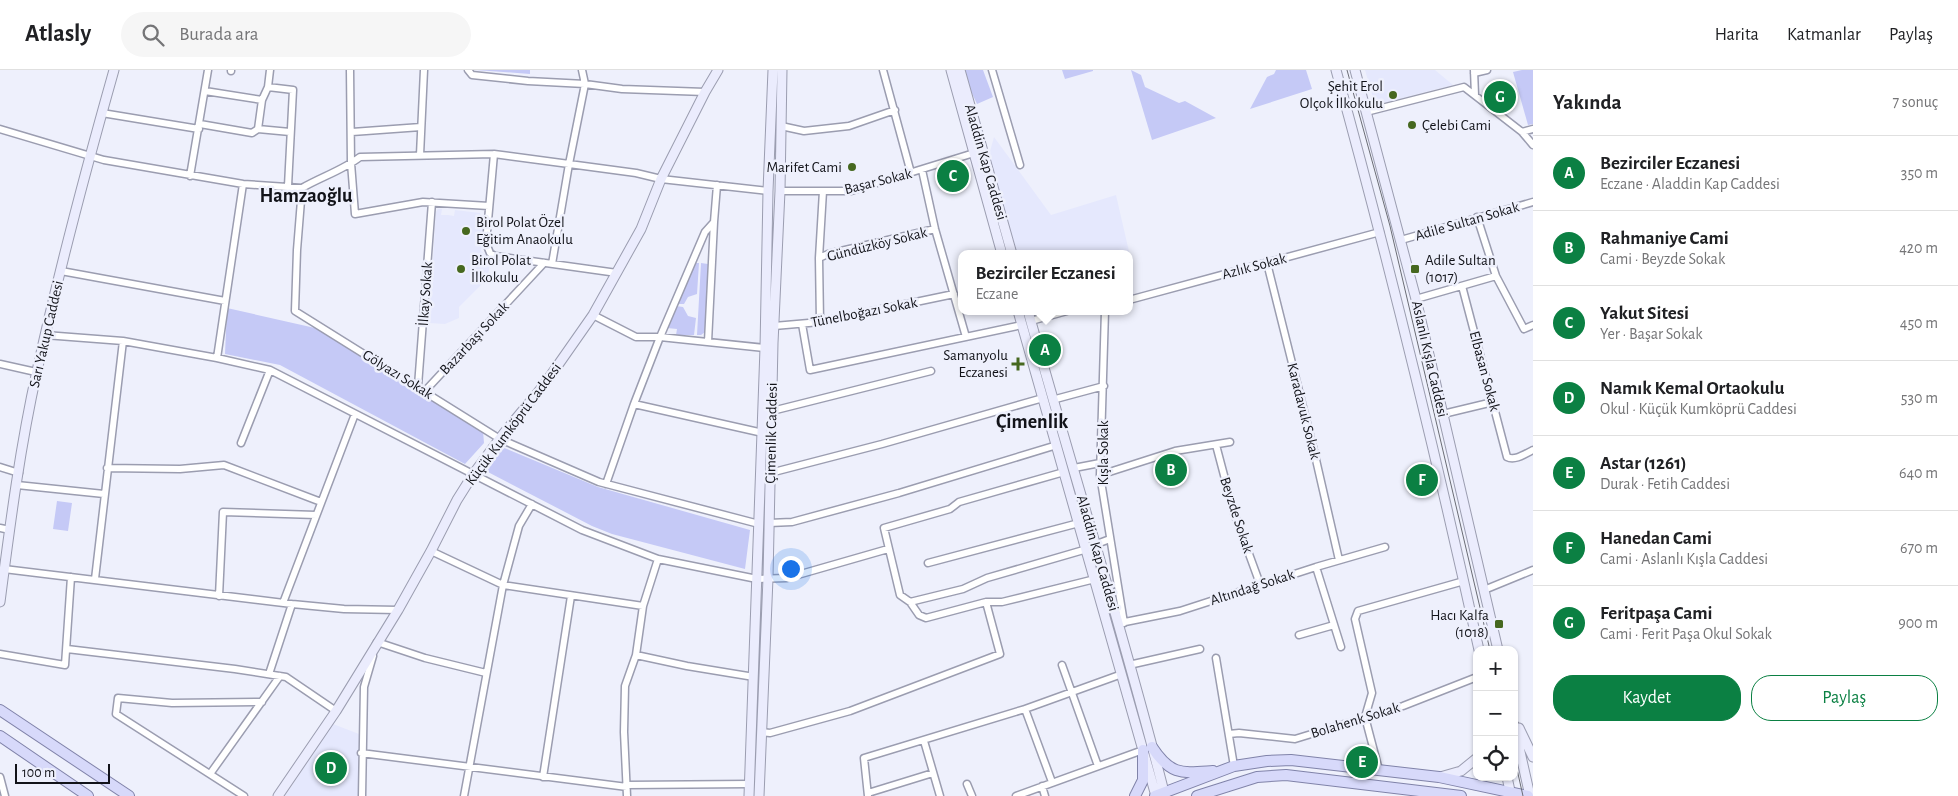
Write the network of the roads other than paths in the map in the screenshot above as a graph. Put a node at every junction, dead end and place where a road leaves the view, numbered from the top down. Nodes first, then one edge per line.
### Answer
1 (114, 70) edge
2 (208, 70) edge
3 (270, 70) edge
4 (350, 70) edge
5 (424, 70) edge
6 (468, 70) edge
7 (582, 70) edge
8 (718, 70) edge
9 (773, 70) edge
10 (782, 70) edge
11 (883, 70) edge
12 (951, 70) edge
13 (960, 70) edge
14 (992, 70) edge
15 (1336, 70) edge
16 (1355, 70) edge
17 (1487, 70) edge
18 (1474, 72) edge
19 (585, 84) junction
20 (268, 87) junction
21 (205, 91) junction
22 (705, 92) junction
23 (1475, 95) junction
24 (262, 100) junction
25 (895, 110) junction
26 (1366, 112) junction
27 (102, 113) junction
28 (199, 126) junction
29 (781, 126) junction
30 (421, 127) junction
31 (0, 129) edge
32 (1533, 129) edge
33 (258, 130) junction
34 (290, 132) junction
35 (352, 132) junction
36 (1522, 132) junction
37 (1533, 145) edge
38 (979, 152) junction
39 (494, 154) junction
40 (90, 155) junction
41 (420, 155) junction
42 (351, 163) junction
43 (569, 164) junction
44 (1020, 165) dead end
45 (922, 170) junction
46 (911, 173) junction
47 (190, 176) junction
48 (661, 179) junction
49 (243, 184) junction
50 (718, 185) junction
51 (288, 186) junction
52 (302, 188) junction
53 (768, 191) junction
54 (780, 191) junction
55 (822, 192) junction
56 (432, 202) junction
57 (1533, 202) edge
58 (489, 206) junction
59 (1477, 217) junction
60 (714, 222) junction
61 (935, 230) junction
62 (1380, 232) junction
63 (1401, 240) junction
64 (1001, 250) edge
65 (1011, 250) edge
66 (819, 258) junction
67 (544, 263) junction
68 (1267, 263) junction
69 (552, 264) junction
70 (61, 271) junction
71 (617, 273) junction
72 (1496, 276) junction
73 (1462, 286) junction
74 (954, 294) junction
75 (1133, 299) edge
76 (1416, 299) junction
77 (225, 301) junction
78 (958, 308) edge
79 (593, 315) junction
80 (960, 315) edge
81 (1021, 315) edge
82 (1027, 315) edge
83 (1053, 315) edge
84 (1105, 315) edge
85 (820, 322) junction
86 (1026, 323) junction
87 (802, 324) junction
88 (1533, 325) edge
89 (774, 326) junction
90 (45, 335) junction
91 (660, 337) junction
92 (966, 337) junction
93 (123, 341) junction
94 (708, 342) junction
95 (766, 348) junction
96 (217, 358) junction
97 (0, 364) edge
98 (270, 370) junction
99 (931, 371) dead end
100 (36, 372) junction
101 (418, 386) junction
102 (1104, 386) junction
103 (425, 390) junction
104 (1047, 399) junction
105 (1493, 402) junction
106 (634, 404) junction
107 (772, 411) junction
108 (355, 414) junction
109 (1443, 414) junction
110 (763, 433) junction
111 (500, 438) junction
112 (1230, 442) dead end
113 (241, 443) dead end
114 (1057, 445) junction
115 (1216, 445) junction
116 (1533, 450) edge
117 (1100, 464) junction
118 (0, 467) edge
119 (107, 468) junction
120 (1074, 468) junction
121 (1064, 472) junction
122 (18, 473) junction
123 (474, 473) junction
124 (770, 473) junction
125 (1100, 475) junction
126 (17, 484) junction
127 (606, 484) junction
128 (104, 494) junction
129 (321, 502) junction
130 (532, 504) junction
131 (316, 515) junction
132 (769, 523) junction
133 (1079, 523) junction
134 (759, 524) junction
135 (0, 528) edge
136 (10, 530) junction
137 (1110, 539) junction
138 (1091, 547) junction
139 (1385, 547) dead end
140 (888, 549) junction
141 (431, 551) junction
142 (658, 559) junction
143 (1339, 560) junction
144 (928, 562) dead end
145 (1316, 567) junction
146 (4, 569) junction
147 (1533, 570) edge
148 (71, 577) junction
149 (768, 578) junction
150 (95, 579) junction
151 (757, 579) junction
152 (1095, 579) junction
153 (1464, 581) junction
154 (1260, 584) junction
155 (503, 585) junction
156 (1, 589) edge
157 (1484, 590) junction
158 (219, 596) junction
159 (571, 596) junction
160 (0, 602) edge
161 (910, 602) junction
162 (986, 602) junction
163 (283, 603) junction
164 (292, 604) junction
165 (643, 606) junction
166 (398, 610) junction
167 (1121, 623) junction
168 (1334, 625) junction
169 (1299, 635) dead end
170 (377, 642) junction
171 (1478, 646) edge
172 (1497, 646) edge
173 (1341, 647) dead end
174 (66, 649) junction
175 (1200, 649) dead end
176 (0, 654) edge
177 (636, 655) junction
178 (1216, 658) dead end
179 (1062, 665) dead end
180 (1129, 665) junction
181 (486, 673) junction
182 (269, 674) junction
183 (1122, 674) junction
184 (280, 676) junction
185 (754, 677) junction
186 (1473, 678) edge
187 (1071, 692) junction
188 (262, 702) junction
189 (1025, 709) junction
190 (0, 710) edge
191 (336, 711) junction
192 (1365, 718) junction
193 (1518, 727) edge
194 (761, 732) junction
195 (1229, 734) junction
196 (0, 736) edge
197 (1516, 736) edge
198 (924, 741) junction
199 (1147, 749) junction
200 (361, 754) junction
201 (1533, 757) edge
202 (1473, 761) edge
203 (1098, 766) junction
204 (468, 767) junction
205 (1229, 768) junction
206 (1379, 770) junction
207 (933, 773) junction
208 (210, 774) junction
209 (0, 777) edge
210 (543, 777) junction
211 (1439, 778) junction
212 (1508, 781) edge
213 (1052, 782) junction
214 (750, 784) junction
215 (967, 784) dead end
216 (627, 786) junction
217 (1042, 786) junction
218 (3, 792) edge
219 (1209, 793) edge
220 (868, 794) edge
221 (1510, 794) edge
222 (1159, 795) edge
223 (1452, 795) edge
224 (88, 796) edge
225 (129, 796) edge
226 (244, 796) edge
227 (278, 796) edge
228 (362, 796) edge
229 (464, 796) edge
230 (627, 796) edge
231 (750, 796) edge
232 (759, 796) edge
233 (940, 796) edge
234 (972, 796) edge
235 (1016, 796) edge
236 (1045, 796) edge
237 (1135, 796) edge
238 (1197, 796) edge
239 (1461, 796) edge
240 (1529, 796) edge

1 - 27 street, Sarı Yakup Caddesi
2 - 21 street
3 - 20 street
4 - 35 street
5 - 30 street
6 - 19 street
7 - 19 street
8 - 22 street, Küçük Kumköprü Caddesi
9 - 53 street, Çimenlik Caddesi
10 - 29 street, Çimenlik Caddesi
11 - 25 street
12 - 38 street, Aladdin Kap Caddesi
13 - 38 street, Aladdin Kap Caddesi
14 - 44 street
15 - 62 street, Aslanlı Kışla Caddesi
16 - 26 street, Aslanlı Kışla Caddesi
17 - 18 street
18 - 23 street
19 - 22 street
19 - 43 street
20 - 24 street
20 - 34 street
21 - 24 street
21 - 28 street
22 - 48 street, Küçük Kumköprü Caddesi
23 - 26 street
23 - 36 street
24 - 33 street
25 - 29 street
25 - 46 street
26 - 63 street, Aslanlı Kışla Caddesi
27 - 28 street
27 - 40 street, Sarı Yakup Caddesi
28 - 33 street
28 - 47 street
29 - 54 street, Çimenlik Caddesi
30 - 35 street
30 - 41 street
31 - 40 street
32 - 36 street
33 - 34 street
34 - 51 street
35 - 42 street
36 - 37 street
38 - 45 street, Başar Sokak
38 - 64 street, Aladdin Kap Caddesi
38 - 65 street, Aladdin Kap Caddesi
39 - 41 street
39 - 43 street
39 - 58 street
40 - 47 street
40 - 70 street, Sarı Yakup Caddesi
41 - 42 street
42 - 52 street
42 - 56 street
43 - 48 street
43 - 69 street
45 - 46 street, Başar Sokak
45 - 61 street
46 - 55 street, Başar Sokak
47 - 49 street
48 - 50 street
48 - 71 street, Küçük Kumköprü Caddesi
49 - 51 street
49 - 77 street
50 - 53 street
50 - 60 street
51 - 52 street
52 - 101 street, Gölyazı Sokak
53 - 95 street, Çimenlik Caddesi
54 - 55 street, Başar Sokak
54 - 89 street, Çimenlik Caddesi
55 - 66 street
56 - 58 street
56 - 101 street, İlkay Sokak
57 - 59 street, Adile Sultan Sokak
58 - 67 street
59 - 63 street, Adile Sultan Sokak
59 - 72 street
60 - 91 street
60 - 94 street
61 - 66 street, Gündüzköy Sokak
61 - 74 street
62 - 68 street, Azlık Sokak
62 - 153 street, Aslanlı Kışla Caddesi
63 - 76 street, Aslanlı Kışla Caddesi
66 - 85 street
67 - 69 street
67 - 103 street, Bazarbaşı Sokak
68 - 75 street, Azlık Sokak
68 - 143 street, Karadavuk Sokak
69 - 71 street
70 - 77 street
70 - 90 street, Sarı Yakup Caddesi
71 - 79 street, Küçük Kumköprü Caddesi
72 - 73 street
72 - 88 street
73 - 76 street
73 - 105 street, Elbasan Sokak
74 - 78 street
74 - 85 street, Tünelboğazı Sokak
76 - 109 street, Aslanlı Kışla Caddesi
77 - 96 street
79 - 91 street
79 - 111 street, Küçük Kumköprü Caddesi
80 - 92 street
81 - 86 street, Aladdin Kap Caddesi
82 - 86 street, Aladdin Kap Caddesi
83 - 86 street
84 - 102 street, Kışla Sokak
85 - 87 street, Tünelboğazı Sokak
86 - 92 street
86 - 104 street, Aladdin Kap Caddesi
87 - 89 street, Tünelboğazı Sokak
87 - 92 street
89 - 107 street, Çimenlik Caddesi
90 - 93 street
90 - 100 street, Sarı Yakup Caddesi
91 - 94 street
91 - 106 street
93 - 96 street
93 - 119 street
94 - 95 street
95 - 110 street, Çimenlik Caddesi
96 - 98 street
97 - 100 street
98 - 108 street
98 - 113 street
99 - 107 street
100 - 122 street, Sarı Yakup Caddesi
101 - 103 street, Gölyazı Sokak
102 - 104 street
102 - 117 street, Kışla Sokak
103 - 111 street, Gölyazı Sokak
104 - 114 street, Aladdin Kap Caddesi
104 - 120 street, Aladdin Kap Caddesi
104 - 124 street
105 - 109 street
105 - 116 street, Elbasan Sokak
106 - 110 street
106 - 127 street
107 - 124 street, Çimenlik Caddesi
108 - 123 street
108 - 129 street
109 - 157 street, Aslanlı Kışla Caddesi
110 - 134 street, Çimenlik Caddesi
111 - 123 street, Küçük Kumköprü Caddesi
111 - 127 street, Gölyazı Sokak
112 - 115 street
114 - 121 street, Aladdin Kap Caddesi
114 - 132 street
115 - 125 street
115 - 154 street, Beyzde Sokak
117 - 120 street
117 - 125 street, Kışla Sokak
118 - 122 street
119 - 128 street
119 - 129 street
120 - 138 street, Aladdin Kap Caddesi
121 - 133 street, Aladdin Kap Caddesi
121 - 140 street
122 - 126 street, Sarı Yakup Caddesi
123 - 130 street
123 - 141 street, Küçük Kumköprü Caddesi
124 - 132 street, Çimenlik Caddesi
125 - 137 street, Kışla Sokak
126 - 128 street
126 - 136 street, Sarı Yakup Caddesi
127 - 134 street, Gölyazı Sokak
128 - 150 street
129 - 131 street
130 - 142 street
130 - 155 street
131 - 158 street
131 - 163 street
132 - 149 street, Çimenlik Caddesi
133 - 138 street, Aladdin Kap Caddesi
133 - 144 street
134 - 151 street, Çimenlik Caddesi
135 - 136 street
136 - 146 street, Sarı Yakup Caddesi
137 - 138 street
137 - 167 street, Kışla Sokak
138 - 152 street, Aladdin Kap Caddesi
138 - 161 street
138 - 167 street, Aladdin Kap Caddesi
139 - 143 street, Altındağ Sokak
140 - 149 street
140 - 161 street
141 - 155 street
141 - 166 street, Küçük Kumköprü Caddesi
142 - 151 street
142 - 165 street
143 - 145 street, Altındağ Sokak
145 - 154 street, Altındağ Sokak
145 - 168 street
146 - 148 street
146 - 156 street, Sarı Yakup Caddesi
147 - 157 street
148 - 150 street
148 - 174 street
149 - 151 street
149 - 194 street, Çimenlik Caddesi
150 - 158 street
151 - 185 street, Çimenlik Caddesi
152 - 162 street
152 - 183 street, Aladdin Kap Caddesi
153 - 171 street, Aslanlı Kışla Caddesi
153 - 192 street
154 - 167 street, Altındağ Sokak
155 - 159 street
155 - 181 street
156 - 160 street, Sarı Yakup Caddesi
157 - 172 street, Aslanlı Kışla Caddesi
158 - 163 street
159 - 165 street
159 - 210 street
161 - 162 street
162 - 194 street
163 - 164 street
164 - 166 street
164 - 182 street
165 - 177 street
166 - 170 street, Küçük Kumköprü Caddesi
167 - 180 street, Aladdin Kap Caddesi
168 - 169 street
168 - 173 street
170 - 181 street
170 - 191 street, Küçük Kumköprü Caddesi
170 - 200 street
174 - 176 street
174 - 182 street
175 - 180 street
177 - 185 street
177 - 216 street
178 - 195 street
179 - 187 street
180 - 199 street, Aladdin Kap Caddesi
181 - 204 street
182 - 184 street
183 - 187 street
183 - 199 street, Aladdin Kap Caddesi
184 - 188 street
184 - 191 street
185 - 214 street, Çimenlik Caddesi
186 - 192 street, Bolahenk Sokak
187 - 189 street
187 - 203 street
188 - 208 street
188 - 208 street
189 - 198 street
189 - 213 street
190 - 225 main road
191 - 227 street, Küçük Kumköprü Caddesi
192 - 195 street, Bolahenk Sokak
192 - 206 street
193 - 201 street
194 - 232 street, Çimenlik Caddesi
195 - 205 street
196 - 224 main road
197 - 240 street
198 - 207 street
198 - 220 street
199 - 203 street
199 - 205 main road
199 - 222 street, Aladdin Kap Caddesi
199 - 237 main road
200 - 204 street
200 - 228 street
202 - 211 street
203 - 213 street
204 - 210 street
204 - 229 street
205 - 206 main road
205 - 222 main road
206 - 211 main road
207 - 220 street
207 - 233 street
208 - 226 street
209 - 218 street
210 - 216 street
211 - 221 main road
212 - 221 street
213 - 217 street
214 - 216 street
214 - 231 street, Çimenlik Caddesi
215 - 234 street
216 - 230 street
217 - 235 street
217 - 236 street
219 - 223 main road
219 - 238 main road
221 - 240 main road
223 - 239 main road

